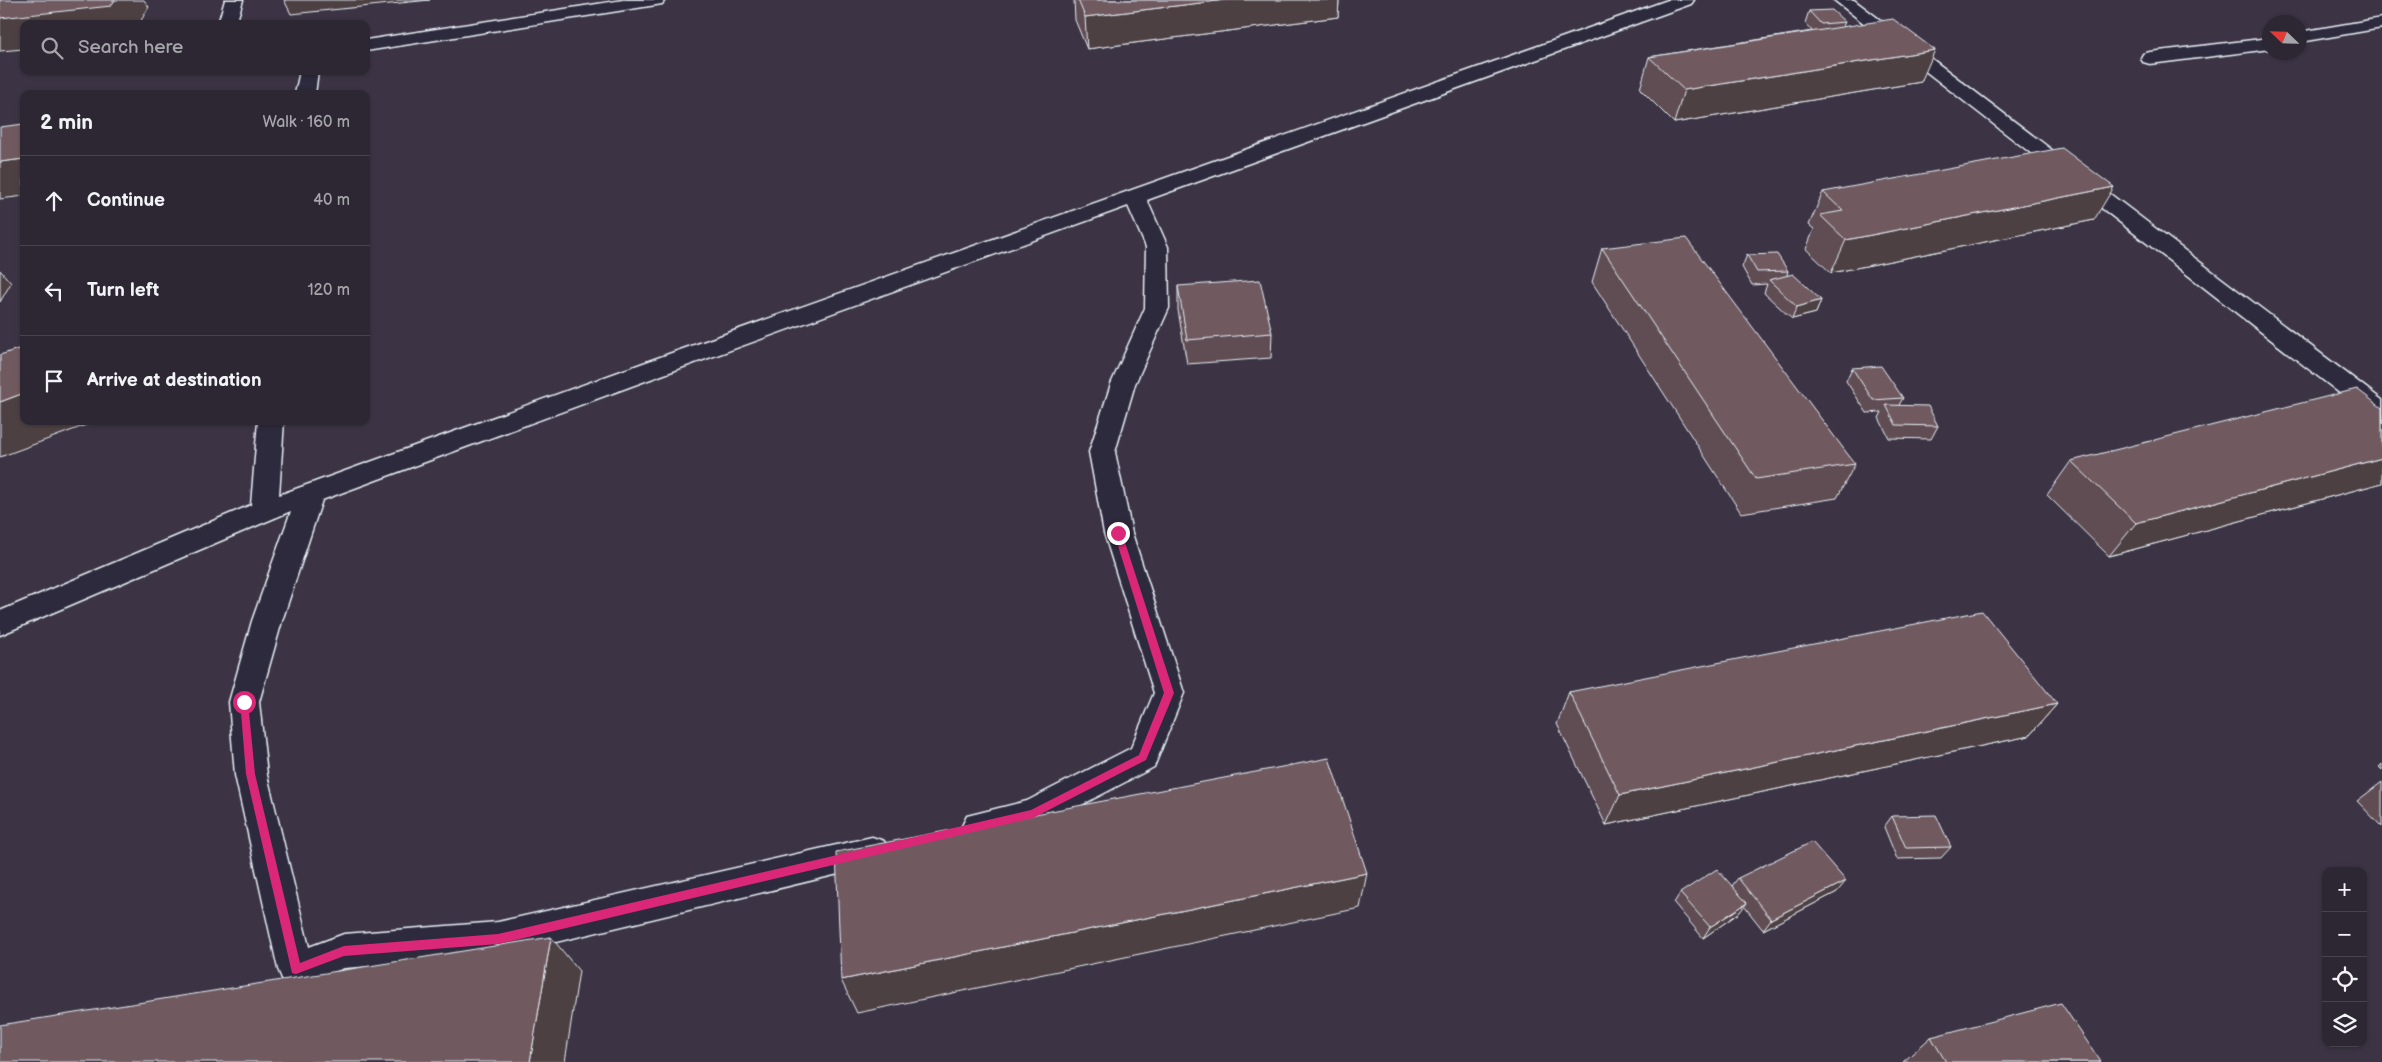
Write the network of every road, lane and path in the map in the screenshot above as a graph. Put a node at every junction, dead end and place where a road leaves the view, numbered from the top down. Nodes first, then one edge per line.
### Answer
1 (234, 0) edge
2 (656, 0) edge
3 (1685, 0) edge
4 (1843, 0) edge
5 (229, 20) edge
6 (2382, 23) edge
7 (2307, 37) edge
8 (2262, 44) edge
9 (370, 45) edge
10 (2150, 58) dead end
11 (308, 75) edge
12 (305, 90) edge
13 (1135, 197) junction
14 (2382, 413) edge
15 (271, 425) edge
16 (311, 494) junction
17 (264, 511) junction
18 (0, 623) edge
19 (956, 832) edge
20 (899, 846) edge

1 - 5 street
2 - 9 street
3 - 13 street
4 - 14 street
6 - 7 street
8 - 10 street
11 - 12 street
13 - 16 street
13 - 19 street
15 - 17 street
16 - 17 street
16 - 20 street
17 - 18 street

